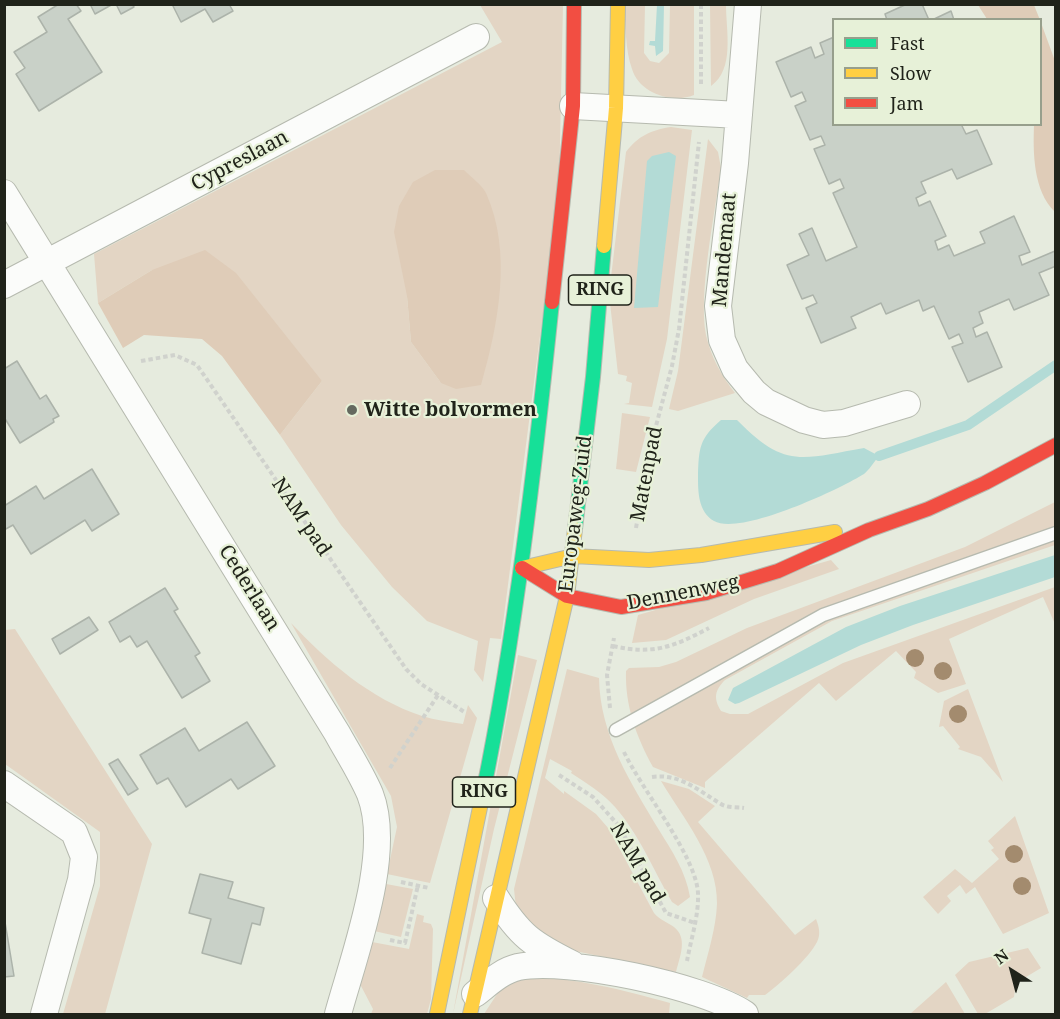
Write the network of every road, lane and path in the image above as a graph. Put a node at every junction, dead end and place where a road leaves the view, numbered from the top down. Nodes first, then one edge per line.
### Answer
1 (574, 4) edge
2 (618, 4) edge
3 (701, 4) edge
4 (748, 4) edge
5 (476, 37) dead end
6 (573, 106) junction
7 (616, 108) junction
8 (701, 112) junction
9 (739, 115) junction
10 (4, 193) edge
11 (47, 262) junction
12 (4, 285) edge
13 (116, 372) junction
14 (907, 404) dead end
15 (1056, 445) edge
16 (869, 530) junction
17 (1056, 533) edge
18 (573, 556) junction
19 (630, 560) junction
20 (522, 568) junction
21 (567, 596) junction
22 (621, 607) junction
23 (438, 695) junction
24 (475, 718) dead end
25 (616, 730) junction
26 (554, 772) dead end
27 (652, 777) dead end
28 (4, 783) edge
29 (370, 795) junction
30 (744, 808) dead end
31 (404, 882) dead end
32 (418, 885) junction
33 (434, 888) dead end
34 (496, 898) junction
35 (359, 934) junction
36 (580, 968) junction
37 (472, 1004) edge
38 (44, 1014) edge
39 (338, 1014) edge
40 (437, 1014) edge
41 (745, 1014) edge

1 - 6 main road, RING
2 - 7 main road, Europaweg-Zuid / RING
3 - 8 path, Matenpad
4 - 9 street, Mandemaat
5 - 11 street, Cypreslaan
6 - 7 street
6 - 20 main road, RING
7 - 8 street
7 - 18 main road, Europaweg-Zuid / RING
8 - 9 street
8 - 19 path, Matenpad
9 - 14 street, Mandemaat
10 - 11 street, Cederlaan
11 - 12 street, Cypreslaan
11 - 13 street, Cederlaan
13 - 23 path, NAM pad
13 - 29 street, Cederlaan
15 - 16 main road, Dennenweg
16 - 19 main road, Dennenweg
16 - 22 main road, Dennenweg
17 - 25 lane
18 - 19 main road, Dennenweg
18 - 20 main road, Dennenweg
18 - 21 main road, Europaweg-Zuid / RING
20 - 21 main road, Dennenweg
20 - 40 main road, RING
21 - 22 main road, Dennenweg
21 - 34 main road, Europaweg-Zuid / RING
22 - 25 path
23 - 24 path, NAM pad
23 - 29 path
25 - 26 path, NAM pad
27 - 30 path
28 - 38 street
29 - 35 street, Cederlaan
31 - 32 path
32 - 33 path
32 - 35 path
34 - 36 street
34 - 37 main road, Europaweg-Zuid / RING
35 - 39 street, Cederlaan
36 - 37 street
36 - 41 street

